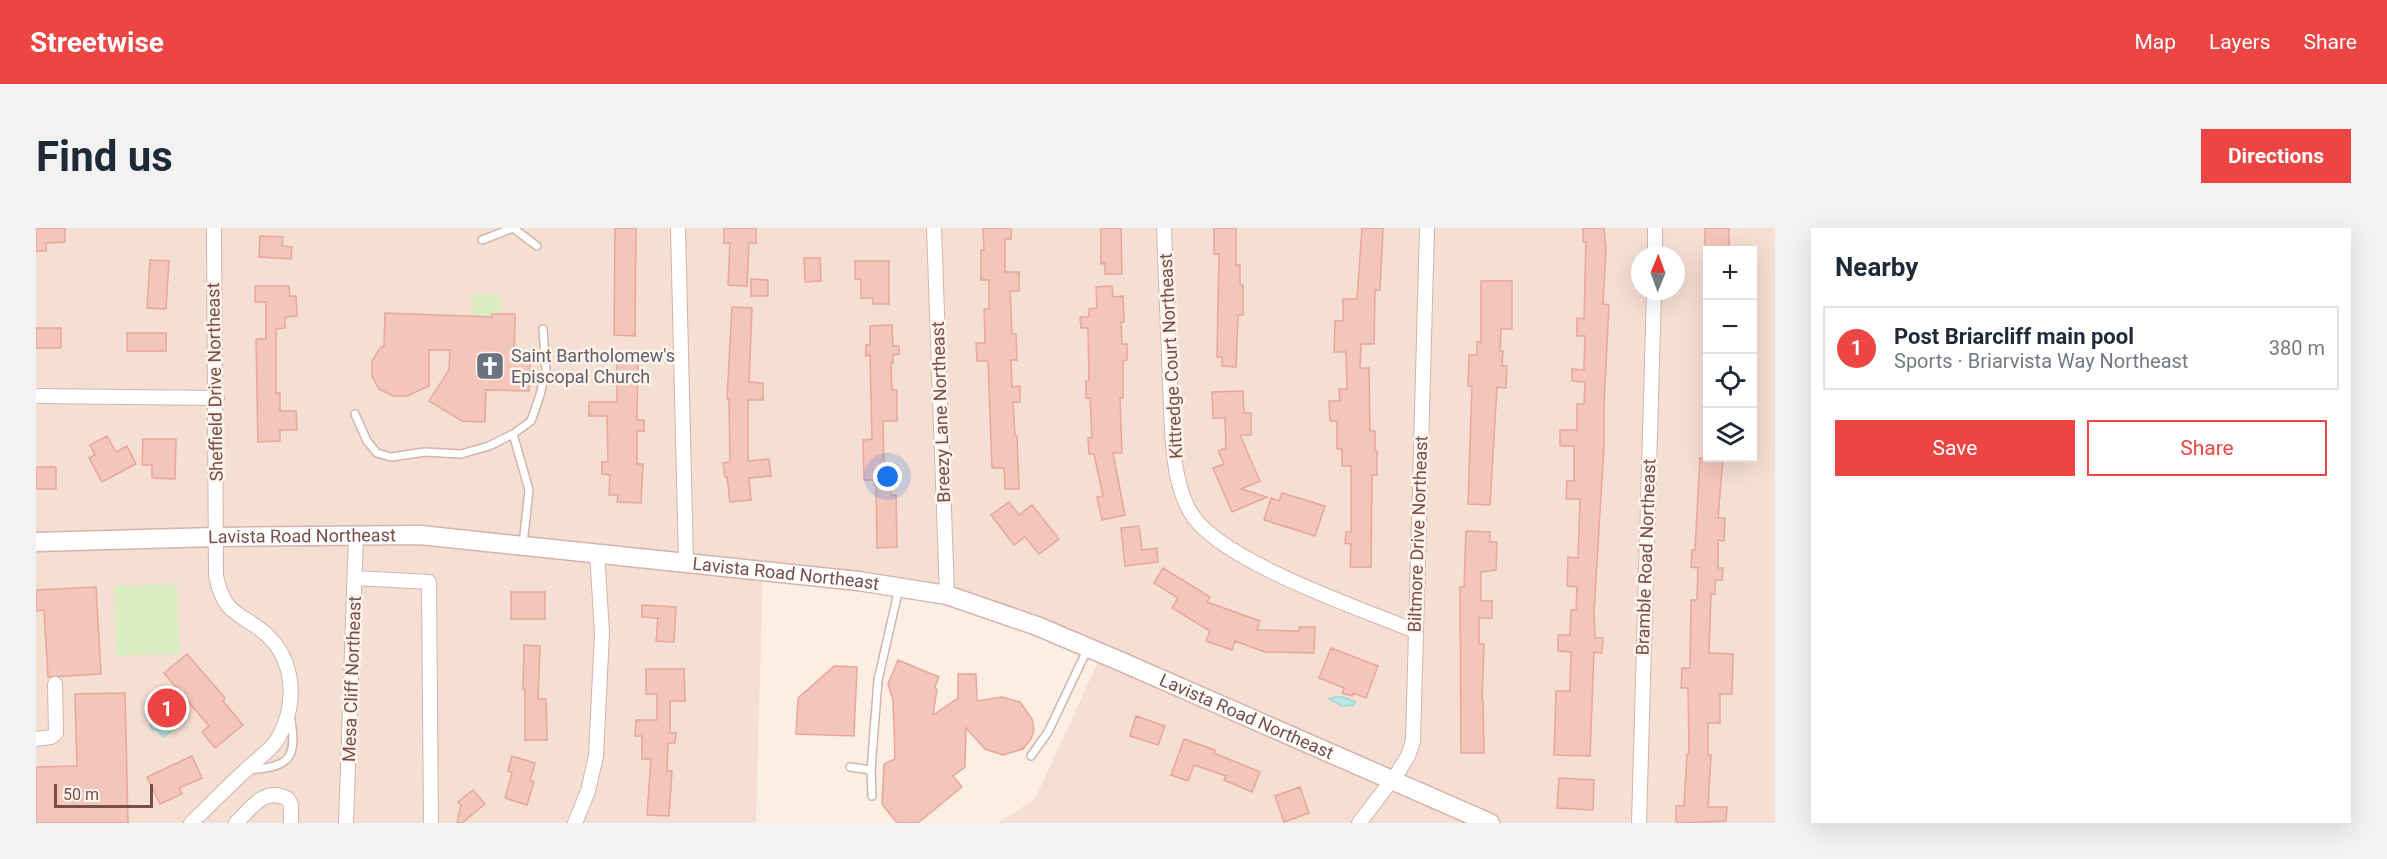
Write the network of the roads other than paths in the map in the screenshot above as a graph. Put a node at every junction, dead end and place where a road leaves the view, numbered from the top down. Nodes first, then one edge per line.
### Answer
1 (214, 228) edge
2 (513, 228) edge
3 (678, 228) edge
4 (934, 228) edge
5 (1164, 228) edge
6 (1427, 228) edge
7 (1655, 228) edge
8 (482, 240) dead end
9 (537, 246) dead end
10 (1654, 246) edge
11 (1654, 300) edge
12 (543, 329) dead end
13 (36, 396) edge
14 (217, 398) junction
15 (355, 414) dead end
16 (513, 434) junction
17 (356, 535) junction
18 (215, 537) junction
19 (36, 542) edge
20 (523, 544) junction
21 (597, 552) junction
22 (686, 562) junction
23 (356, 578) junction
24 (899, 588) junction
25 (947, 595) junction
26 (1415, 631) junction
27 (1089, 648) junction
28 (55, 684) dead end
29 (289, 712) junction
30 (36, 739) edge
31 (1030, 756) dead end
32 (850, 767) dead end
33 (245, 770) junction
34 (872, 770) junction
35 (1391, 780) junction
36 (872, 796) dead end
37 (191, 823) edge
38 (236, 823) edge
39 (291, 823) edge
40 (346, 823) edge
41 (431, 823) edge
42 (575, 823) edge
43 (1359, 823) edge
44 (1490, 823) edge
45 (1639, 823) edge

1 - 14 street, Sheffield Drive Northeast
2 - 8 lane
2 - 9 lane
3 - 22 street
4 - 25 street, Breezy Lane Northeast
5 - 26 street, Kittredge Court Northeast
6 - 26 street, Biltmore Drive Northeast
7 - 10 street
11 - 45 street, Bramble Road Northeast
12 - 16 lane
13 - 14 street
14 - 18 street, Sheffield Drive Northeast
15 - 16 lane
16 - 20 lane
17 - 18 main road, Lavista Road Northeast
17 - 20 main road, Lavista Road Northeast
17 - 23 street, Mesa Cliff Northeast
18 - 19 main road, Lavista Road Northeast
18 - 29 street, Sheffield Drive Northeast
20 - 21 main road, Lavista Road Northeast
21 - 22 main road, Lavista Road Northeast
21 - 42 street
22 - 24 main road, Lavista Road Northeast
23 - 40 street, Mesa Cliff Northeast
23 - 41 street
24 - 25 main road, Lavista Road Northeast
24 - 34 lane
25 - 27 main road, Lavista Road Northeast
26 - 35 street, Biltmore Drive Northeast
27 - 31 lane
27 - 35 main road, Lavista Road Northeast
28 - 30 street
29 - 33 street
29 - 33 lane
32 - 34 lane
33 - 37 street
34 - 36 lane
35 - 43 street, Biltmore Drive Northeast
35 - 44 main road, Lavista Road Northeast
38 - 39 street

